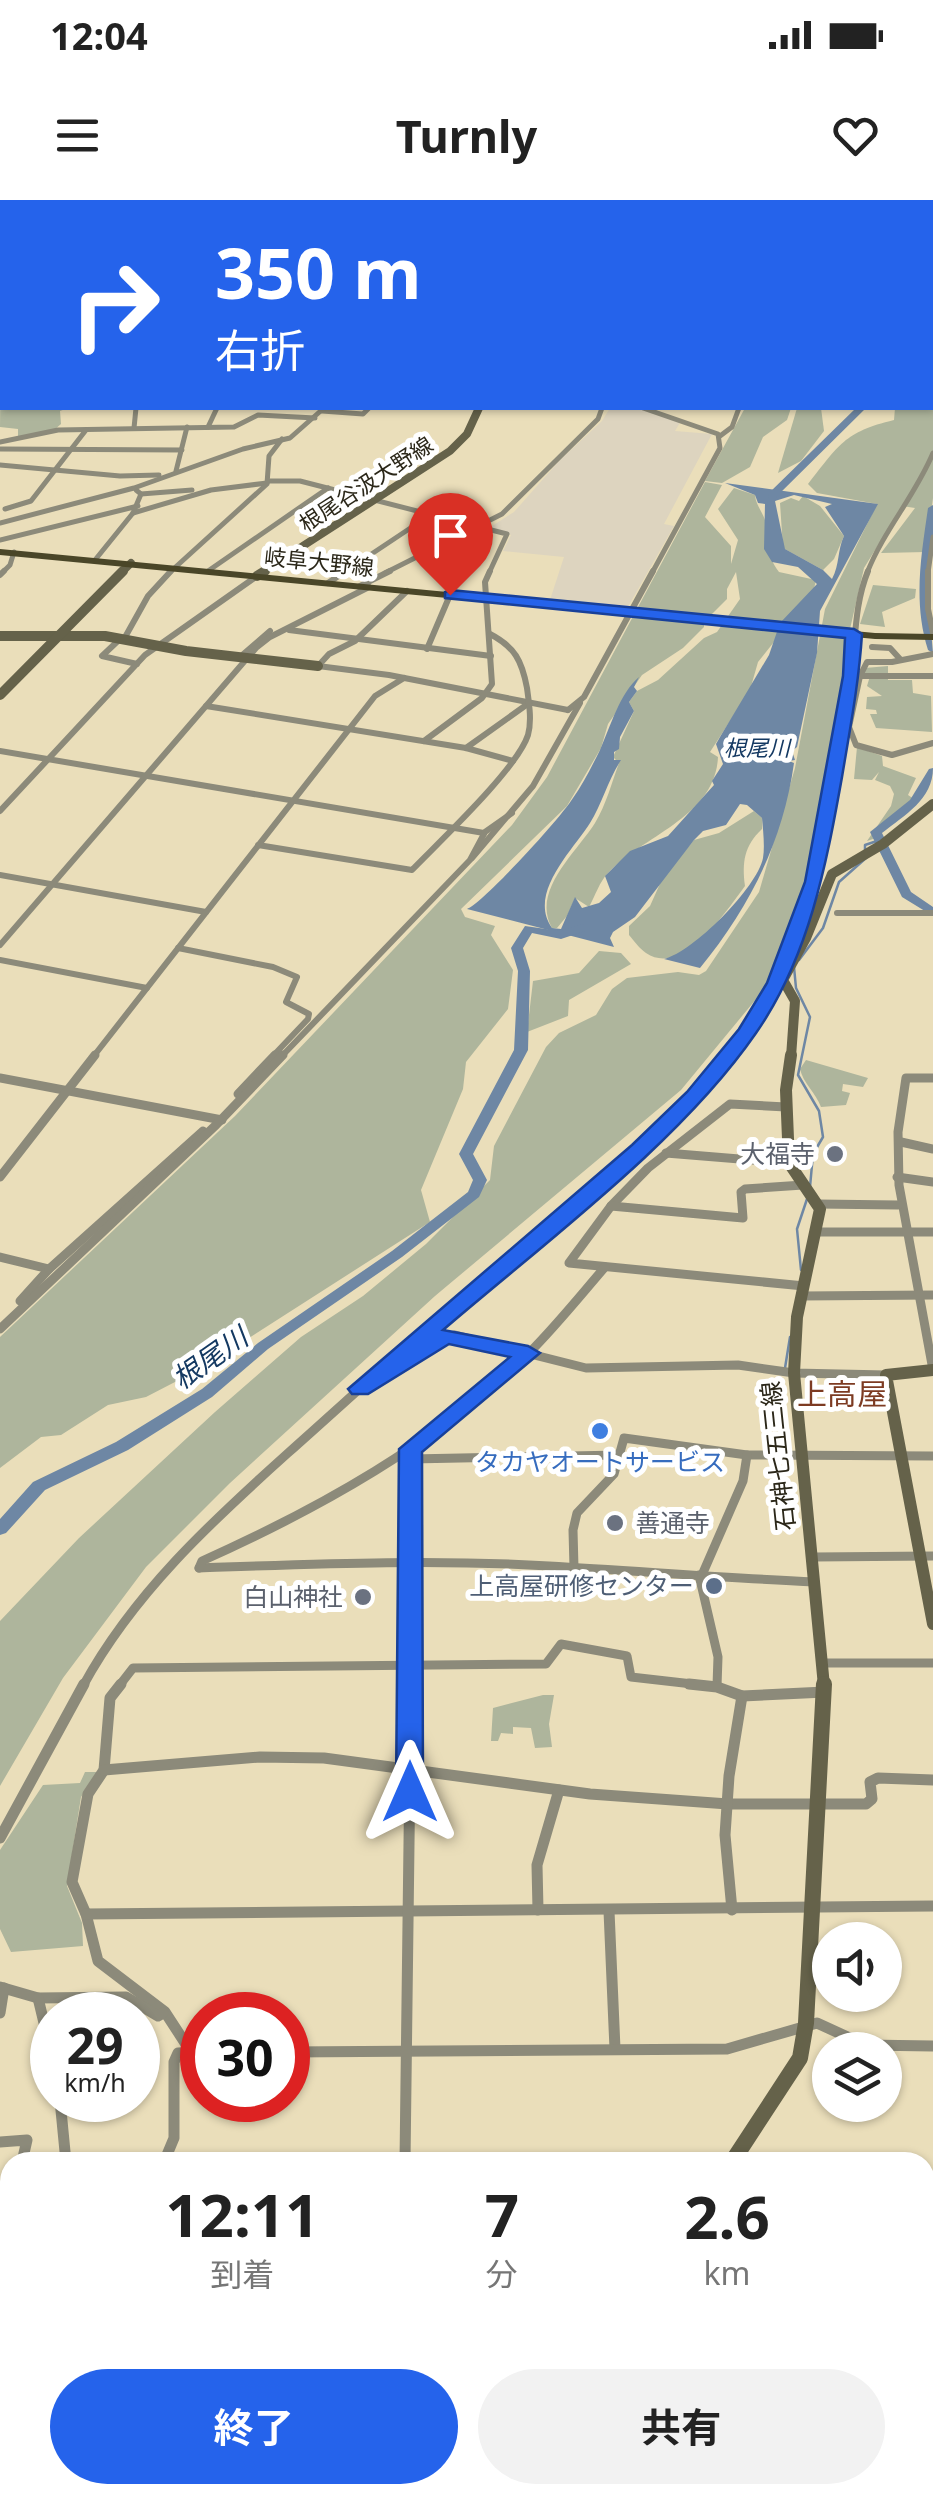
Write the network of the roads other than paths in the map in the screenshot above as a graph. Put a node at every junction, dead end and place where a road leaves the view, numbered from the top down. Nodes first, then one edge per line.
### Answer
1 (136, 410) edge
2 (216, 410) edge
3 (322, 410) edge
4 (331, 410) edge
5 (367, 410) edge
6 (478, 410) edge
7 (601, 410) edge
8 (650, 410) edge
9 (738, 410) edge
10 (316, 418) junction
11 (134, 428) junction
12 (187, 428) junction
13 (208, 428) junction
14 (86, 430) junction
15 (720, 436) junction
16 (282, 439) junction
17 (1, 444) edge
18 (72, 450) junction
19 (182, 450) junction
20 (933, 453) edge
21 (0, 465) edge
22 (55, 470) junction
23 (176, 471) junction
24 (162, 476) junction
25 (268, 482) junction
26 (134, 488) junction
27 (328, 488) junction
28 (192, 490) dead end
29 (140, 494) junction
30 (373, 500) junction
31 (3, 508) edge
32 (135, 509) junction
33 (430, 515) junction
34 (16, 517) junction
35 (0, 522) edge
36 (480, 528) junction
37 (933, 538) edge
38 (0, 540) edge
39 (0, 552) edge
40 (14, 552) junction
41 (95, 560) junction
42 (931, 563) edge
43 (131, 564) junction
44 (174, 568) junction
45 (208, 571) junction
46 (0, 574) edge
47 (257, 576) junction
48 (328, 583) junction
49 (364, 587) junction
50 (407, 591) junction
51 (450, 595) junction
52 (484, 598) junction
53 (633, 613) junction
54 (286, 630) junction
55 (490, 634) junction
56 (0, 636) edge
57 (59, 636) junction
58 (930, 636) edge
59 (851, 637) junction
60 (355, 638) junction
61 (122, 639) junction
62 (158, 647) junction
63 (872, 647) dead end
64 (427, 649) junction
65 (932, 654) edge
66 (492, 656) junction
67 (244, 658) junction
68 (900, 659) junction
69 (866, 662) junction
70 (135, 664) junction
71 (318, 666) junction
72 (860, 676) junction
73 (933, 676) edge
74 (404, 678) junction
75 (485, 694) junction
76 (0, 695) edge
77 (584, 697) junction
78 (528, 703) junction
79 (206, 706) junction
80 (568, 710) junction
81 (570, 722) junction
82 (349, 729) junction
83 (73, 730) joint
84 (424, 742) junction
85 (933, 743) edge
86 (466, 748) junction
87 (0, 751) edge
88 (46, 758) junction
89 (513, 761) junction
90 (146, 776) junction
91 (293, 800) junction
92 (933, 804) edge
93 (0, 812) edge
94 (512, 814) junction
95 (452, 828) junction
96 (484, 833) junction
97 (258, 845) junction
98 (470, 860) junction
99 (0, 875) edge
100 (52, 884) junction
101 (206, 912) junction
102 (836, 913) dead end
103 (933, 913) edge
104 (0, 945) edge
105 (178, 948) junction
106 (0, 960) edge
107 (147, 988) junction
108 (0, 1078) edge
109 (933, 1078) edge
110 (67, 1091) junction
111 (786, 1107) junction
112 (218, 1121) junction
113 (900, 1142) junction
114 (933, 1149) edge
115 (666, 1152) junction
116 (790, 1163) junction
117 (0, 1176) edge
118 (897, 1178) junction
119 (933, 1182) edge
120 (803, 1185) junction
121 (818, 1204) junction
122 (898, 1205) junction
123 (612, 1206) junction
124 (815, 1232) junction
125 (904, 1232) junction
126 (933, 1232) edge
127 (0, 1257) edge
128 (605, 1267) junction
129 (48, 1268) junction
130 (802, 1291) junction
131 (933, 1295) edge
132 (918, 1296) junction
133 (19, 1308) junction
134 (0, 1329) edge
135 (528, 1353) junction
136 (933, 1370) edge
137 (794, 1373) junction
138 (886, 1376) junction
139 (360, 1389) junction
140 (411, 1454) junction
141 (747, 1454) junction
142 (620, 1455) junction
143 (802, 1456) junction
144 (901, 1456) junction
145 (933, 1456) edge
146 (814, 1556) junction
147 (927, 1556) edge
148 (413, 1565) junction
149 (574, 1568) junction
150 (700, 1575) junction
151 (816, 1582) junction
152 (933, 1624) edge
153 (824, 1664) junction
154 (933, 1664) edge
155 (410, 1665) junction
156 (717, 1687) junction
157 (825, 1692) junction
158 (742, 1696) junction
159 (410, 1769) junction
160 (104, 1770) junction
161 (933, 1780) edge
162 (560, 1790) junction
163 (728, 1804) junction
164 (820, 1804) junction
165 (0, 1838) edge
166 (933, 1906) edge
167 (812, 1909) junction
168 (538, 1910) junction
169 (732, 1910) junction
170 (406, 1911) junction
171 (609, 1912) junction
172 (86, 1914) junction
173 (2, 1987) edge
174 (30, 1996) edge
175 (0, 2013) edge
176 (163, 2013) junction
177 (160, 2015) edge
178 (806, 2023) junction
179 (180, 2029) edge
180 (933, 2046) edge
181 (615, 2049) junction
182 (406, 2050) junction
183 (310, 2052) edge
184 (180, 2053) edge
185 (62, 2122) edge
186 (0, 2142) edge
187 (24, 2152) edge
188 (65, 2152) edge
189 (168, 2152) edge
190 (405, 2152) edge
191 (739, 2152) edge

1 - 11 street
2 - 13 street
3 - 10 street
4 - 5 street
6 - 30 main road, 根尾谷汲大野線
7 - 36 street
8 - 15 street
9 - 15 street
10 - 13 street
10 - 16 street
11 - 12 street
11 - 14 street
12 - 13 street
12 - 19 street
14 - 17 street
14 - 18 street
15 - 53 street
16 - 23 street
16 - 25 street
17 - 18 street
18 - 19 street
18 - 22 street
19 - 23 street
20 - 59 street
21 - 22 street
22 - 24 street
22 - 31 street
23 - 24 street
24 - 26 street
25 - 27 street
25 - 32 street
25 - 44 street
26 - 29 street
26 - 34 street
27 - 30 street
27 - 45 street
28 - 29 street
29 - 32 street
30 - 33 street
30 - 47 main road, 根尾谷汲大野線
31 - 34 street
32 - 38 street
32 - 41 street
33 - 36 street
33 - 48 street
34 - 35 street
36 - 49 street
36 - 52 street
37 - 42 street
39 - 40 main road, 岐阜大野線
40 - 41 main road, 岐阜大野線
40 - 46 street
41 - 43 main road, 岐阜大野線
42 - 58 street
43 - 44 main road, 岐阜大野線
43 - 57 main road
44 - 45 main road, 岐阜大野線
44 - 61 street
45 - 47 main road, 岐阜大野線
47 - 48 main road, 岐阜大野線
47 - 62 street
48 - 49 main road, 岐阜大野線
49 - 50 main road, 岐阜大野線
49 - 54 street
49 - 67 street
50 - 51 main road, 岐阜大野線
50 - 60 street
51 - 52 main road, 岐阜大野線
51 - 64 street
52 - 53 main road, 岐阜大野線
52 - 55 street
53 - 59 main road, 岐阜大野線
53 - 77 street
54 - 60 street
54 - 67 street
55 - 66 street
55 - 78 street
56 - 57 main road
57 - 61 main road
57 - 76 main road
58 - 59 main road, 岐阜大野線
59 - 69 street
59 - 139 street
60 - 64 street
60 - 71 street
61 - 62 main road
61 - 70 street
62 - 67 main road
62 - 70 street
63 - 68 street
64 - 66 street
65 - 68 street
66 - 75 street
67 - 71 main road
67 - 79 street
68 - 69 street
69 - 72 street
70 - 83 street
71 - 74 street
72 - 73 street
72 - 85 street
74 - 75 street
74 - 82 street
75 - 78 street
75 - 84 street
77 - 80 street
77 - 81 street
78 - 80 street
78 - 86 street
78 - 89 street
79 - 82 street
79 - 90 street
80 - 81 street
81 - 94 street
82 - 84 street
82 - 91 street
83 - 88 street
84 - 86 street
86 - 89 street
87 - 88 street
88 - 90 street
88 - 93 street
89 - 95 street
90 - 91 street
90 - 100 street
91 - 95 street
91 - 97 street
92 - 111 main road
94 - 96 street
94 - 98 street
95 - 96 street
95 - 97 street
96 - 98 street
97 - 101 street
98 - 112 street
99 - 100 street
100 - 101 street
100 - 104 street
101 - 105 street
102 - 103 street
105 - 107 street
105 - 112 street
106 - 107 street
107 - 110 street
108 - 110 street
109 - 113 street
110 - 112 street
110 - 117 street
111 - 115 street
111 - 116 main road
112 - 129 street
112 - 133 street
113 - 114 street
113 - 118 street
115 - 116 street
115 - 123 street
116 - 120 main road
118 - 119 street
118 - 122 street
120 - 121 main road
120 - 123 street
121 - 122 street
121 - 124 main road, 石神七五三線
122 - 125 street
123 - 128 street
124 - 125 street
124 - 130 main road, 石神七五三線
125 - 126 street
125 - 132 street
127 - 129 street
128 - 130 street
128 - 135 street
129 - 133 street
130 - 132 street
130 - 137 main road, 石神七五三線
131 - 132 street
132 - 136 street
133 - 134 street
135 - 137 street
135 - 139 street
135 - 140 street
136 - 138 main road
137 - 138 street
137 - 143 main road, 石神七五三線
138 - 144 main road
139 - 165 street
140 - 142 street
140 - 148 street
140 - 148 street
141 - 142 street
141 - 143 street
141 - 150 street
142 - 149 street
143 - 144 street
143 - 146 main road, 石神七五三線
144 - 145 street
144 - 147 main road
146 - 147 street
146 - 151 main road, 石神七五三線
147 - 152 main road
148 - 149 street
148 - 155 street
149 - 150 street
150 - 151 street
150 - 156 street
151 - 153 main road, 石神七五三線
153 - 154 street
153 - 157 main road, 石神七五三線
155 - 156 street
155 - 159 street
155 - 160 street
156 - 158 street
157 - 158 street
157 - 164 main road, 石神七五三線
158 - 163 street
159 - 160 street
159 - 162 street
159 - 170 street
160 - 172 street
161 - 164 street
162 - 163 street
162 - 168 street
163 - 164 street
163 - 169 street
164 - 167 main road, 石神七五三線
166 - 167 street
167 - 169 street
167 - 178 main road, 石神七五三線
168 - 170 street
168 - 171 street
169 - 171 street
170 - 172 street
170 - 182 street
171 - 181 street
172 - 176 street
173 - 174 street
173 - 175 street
176 - 177 street
176 - 179 street
178 - 180 street
178 - 181 street
178 - 191 main road, 石神七五三線
181 - 182 street
182 - 183 street
182 - 190 street
184 - 189 street
185 - 188 street
186 - 187 street

